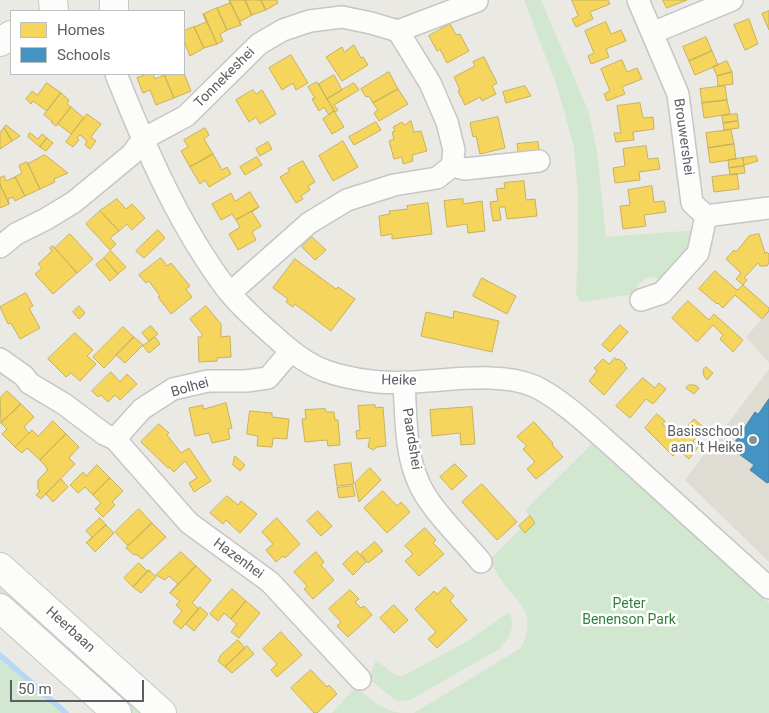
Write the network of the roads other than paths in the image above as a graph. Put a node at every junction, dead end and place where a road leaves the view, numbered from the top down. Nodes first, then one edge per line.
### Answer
1 (638, 0) edge
2 (732, 0) edge
3 (477, 1) edge
4 (398, 31) junction
5 (652, 34) junction
6 (116, 75) edge
7 (143, 139) junction
8 (539, 161) dead end
9 (452, 166) junction
10 (769, 208) edge
11 (706, 216) junction
12 (0, 247) edge
13 (230, 293) junction
14 (641, 300) dead end
15 (290, 351) junction
16 (0, 358) edge
17 (404, 383) junction
18 (115, 439) junction
19 (481, 562) dead end
20 (0, 567) edge
21 (769, 588) edge
22 (0, 608) edge
23 (360, 679) dead end
24 (117, 713) edge
25 (162, 713) edge

1 - 5 street, Brouwershei
2 - 5 street
3 - 4 street
4 - 7 street, Tonnekeshei
4 - 9 street
5 - 11 street, Brouwershei
6 - 7 street, Heike
7 - 12 street
7 - 13 street, Heike
8 - 9 street
9 - 13 street
10 - 11 street
11 - 14 street
13 - 15 street, Heike
15 - 17 street, Heike
15 - 18 street, Bolhei
16 - 18 street
17 - 19 street, Paardshei
17 - 21 street, Heike
18 - 23 street, Hazenhei
20 - 25 main road, Heerbaan
22 - 24 main road

